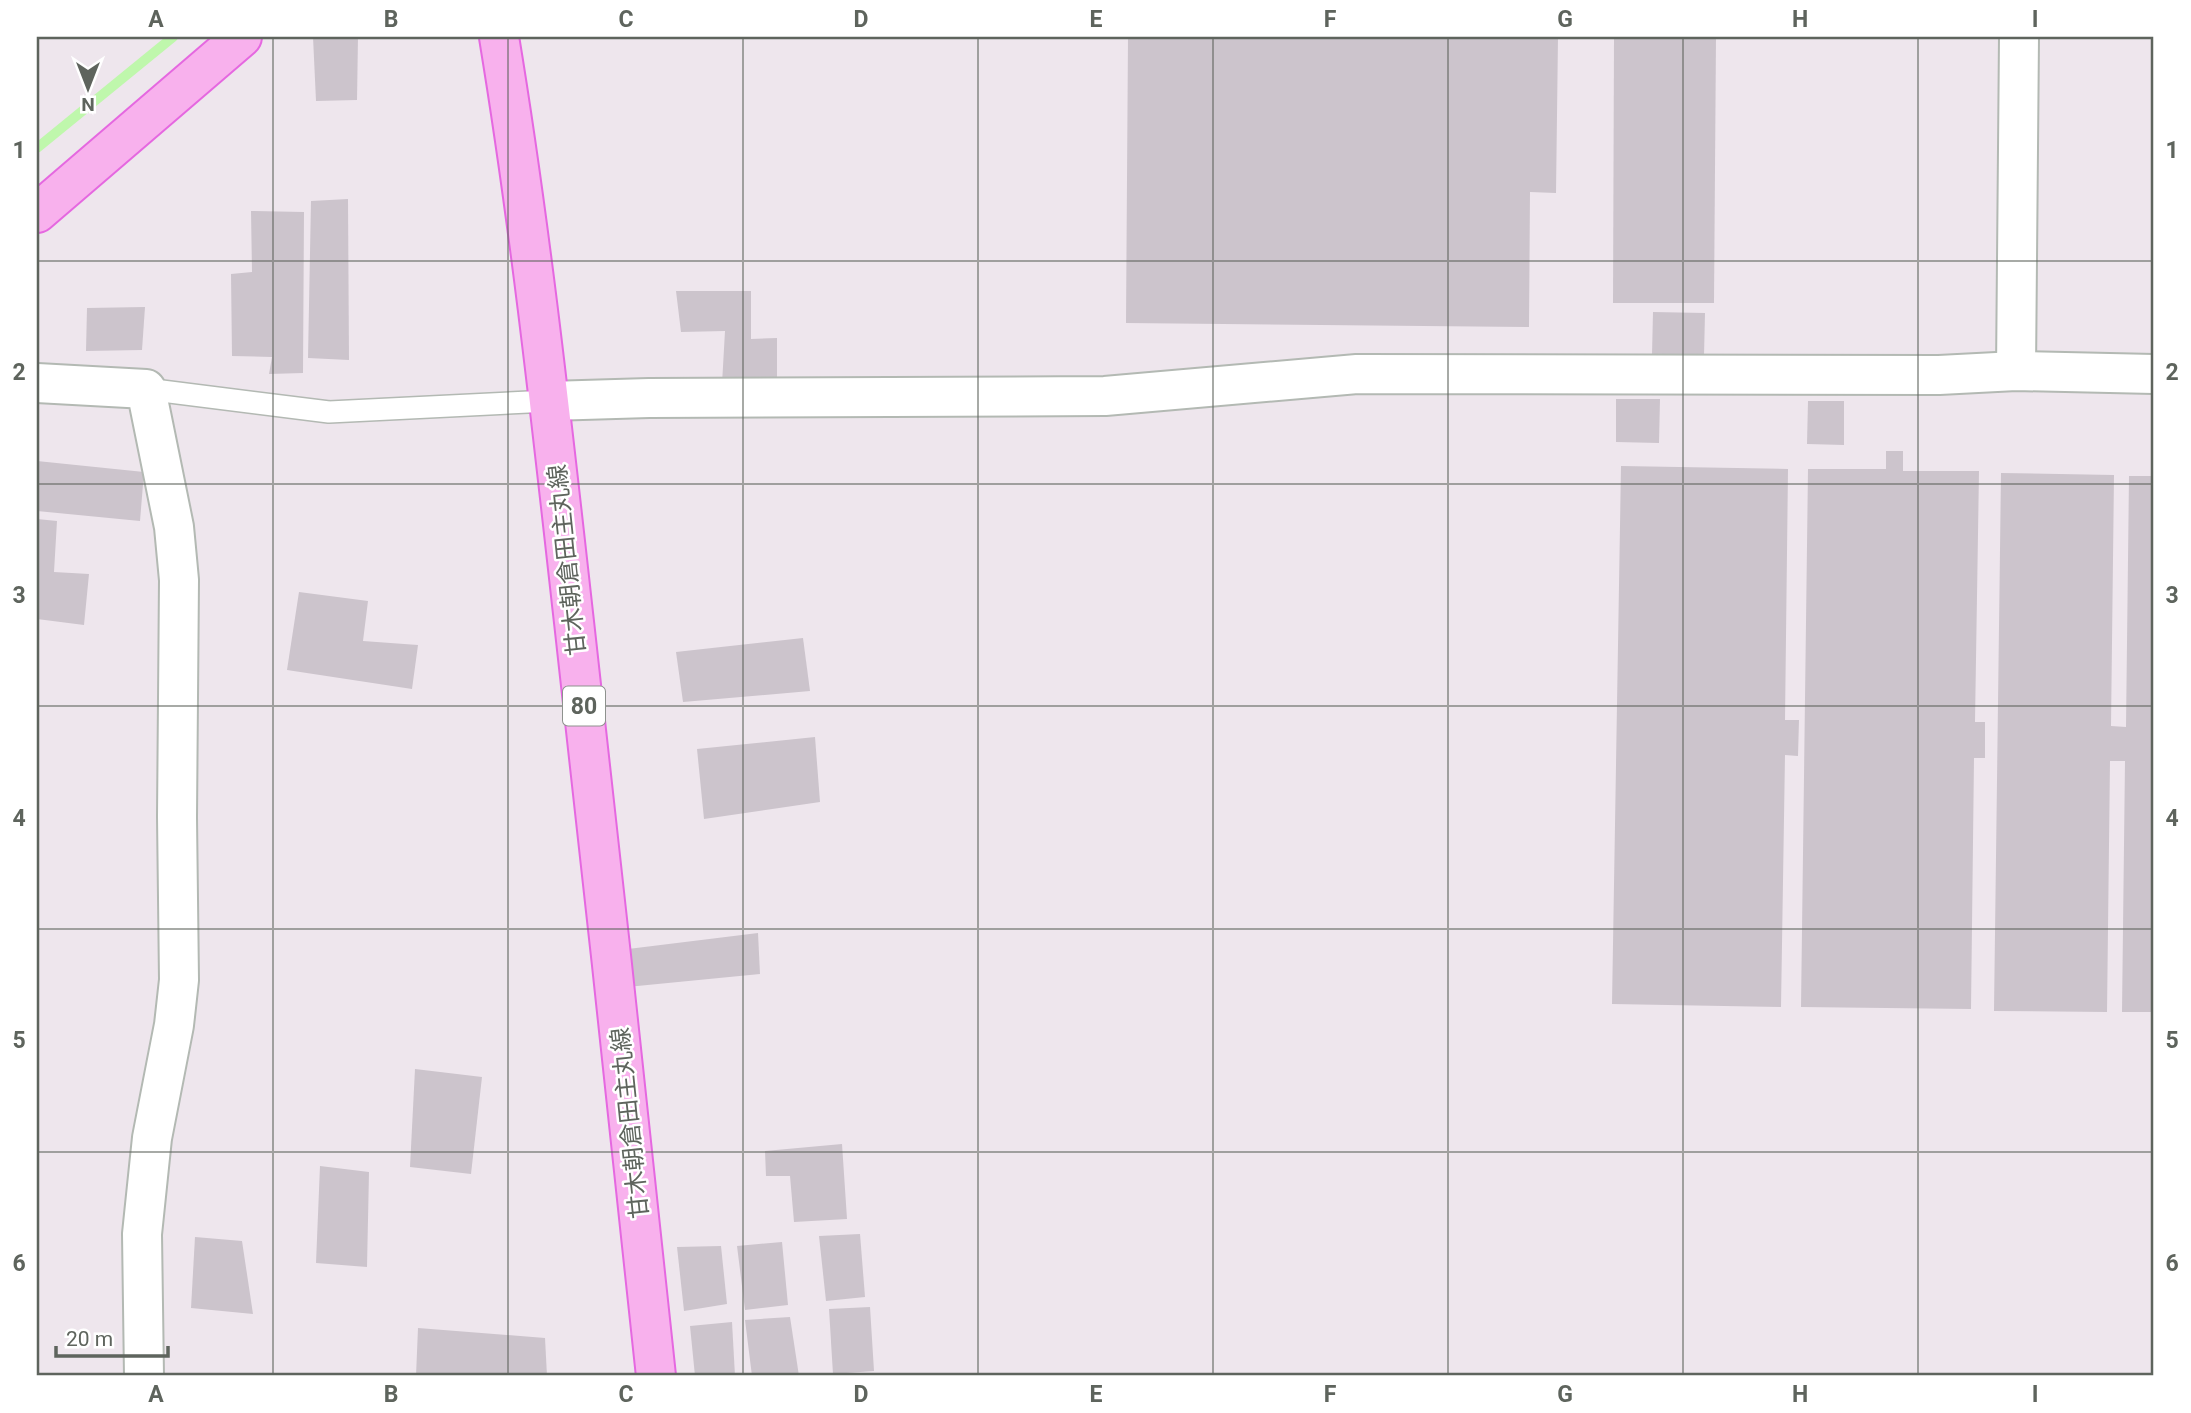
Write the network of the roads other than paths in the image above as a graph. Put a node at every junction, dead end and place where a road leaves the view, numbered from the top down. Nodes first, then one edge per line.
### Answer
1 (242, 37) edge
2 (499, 37) edge
3 (2019, 37) edge
4 (37, 213) edge
5 (2015, 371) junction
6 (2154, 374) edge
7 (37, 383) edge
8 (146, 389) junction
9 (549, 401) junction
10 (144, 1376) edge
11 (656, 1376) edge

1 - 4 main road
2 - 9 main road, 甘木朝倉田主丸線 / 80
3 - 5 street
5 - 6 street
5 - 9 street
7 - 8 street
8 - 9 lane
8 - 10 street
9 - 11 main road, 甘木朝倉田主丸線 / 80

